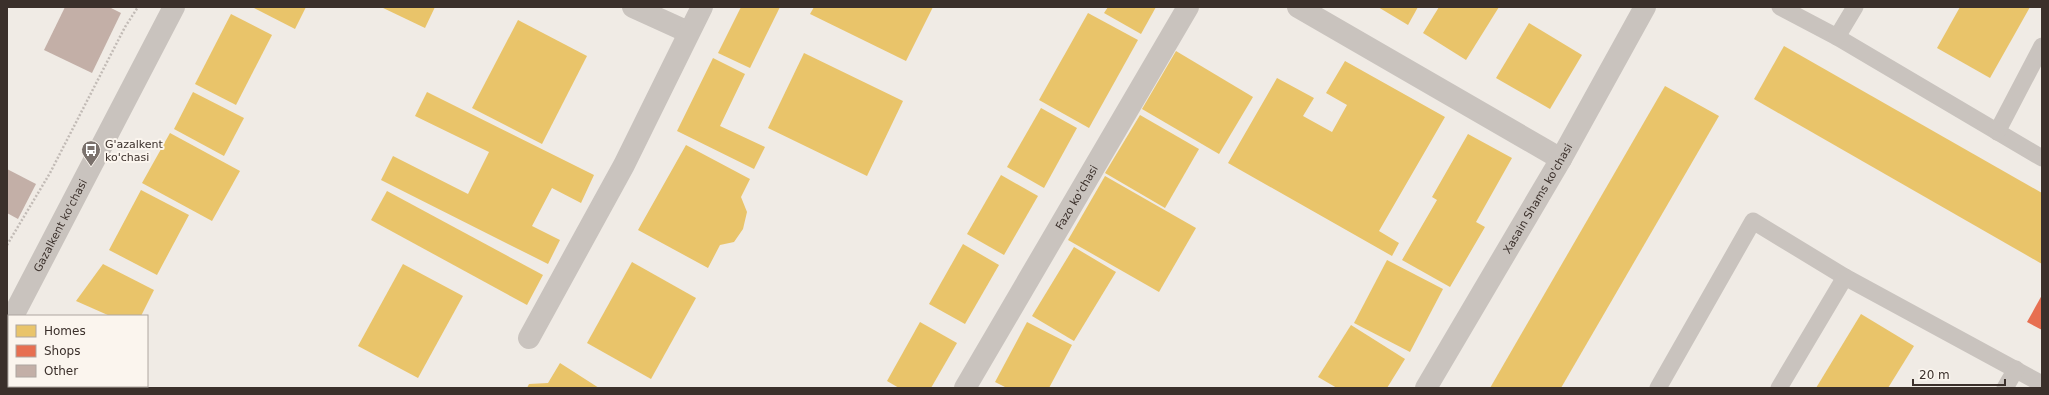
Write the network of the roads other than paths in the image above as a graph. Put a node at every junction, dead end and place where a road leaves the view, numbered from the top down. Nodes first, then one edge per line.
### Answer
1 (174, 7) edge
2 (633, 7) edge
3 (702, 7) edge
4 (1188, 7) edge
5 (1298, 7) edge
6 (1645, 7) edge
7 (1780, 7) edge
8 (1855, 7) edge
9 (688, 32) junction
10 (1837, 37) junction
11 (2042, 46) edge
12 (1997, 132) junction
13 (2042, 158) edge
14 (1561, 159) junction
15 (1845, 277) junction
16 (14, 315) edge
17 (529, 338) dead end
18 (2016, 369) junction
19 (2042, 384) edge
20 (965, 388) edge
21 (1426, 388) edge
22 (1658, 388) edge
23 (1779, 388) edge
24 (2004, 388) edge

1 - 16 street, Gazalkent ko'chasi
2 - 9 street
3 - 9 street
4 - 20 street, Fazo ko'chasi
5 - 14 street
6 - 14 street, Xasain Shams ko'chasi
7 - 10 lane
8 - 10 lane
9 - 17 street
10 - 12 lane
11 - 12 lane
12 - 13 lane
14 - 21 street, Xasain Shams ko'chasi
15 - 18 lane
15 - 22 lane
15 - 23 lane
18 - 19 lane
18 - 24 lane

